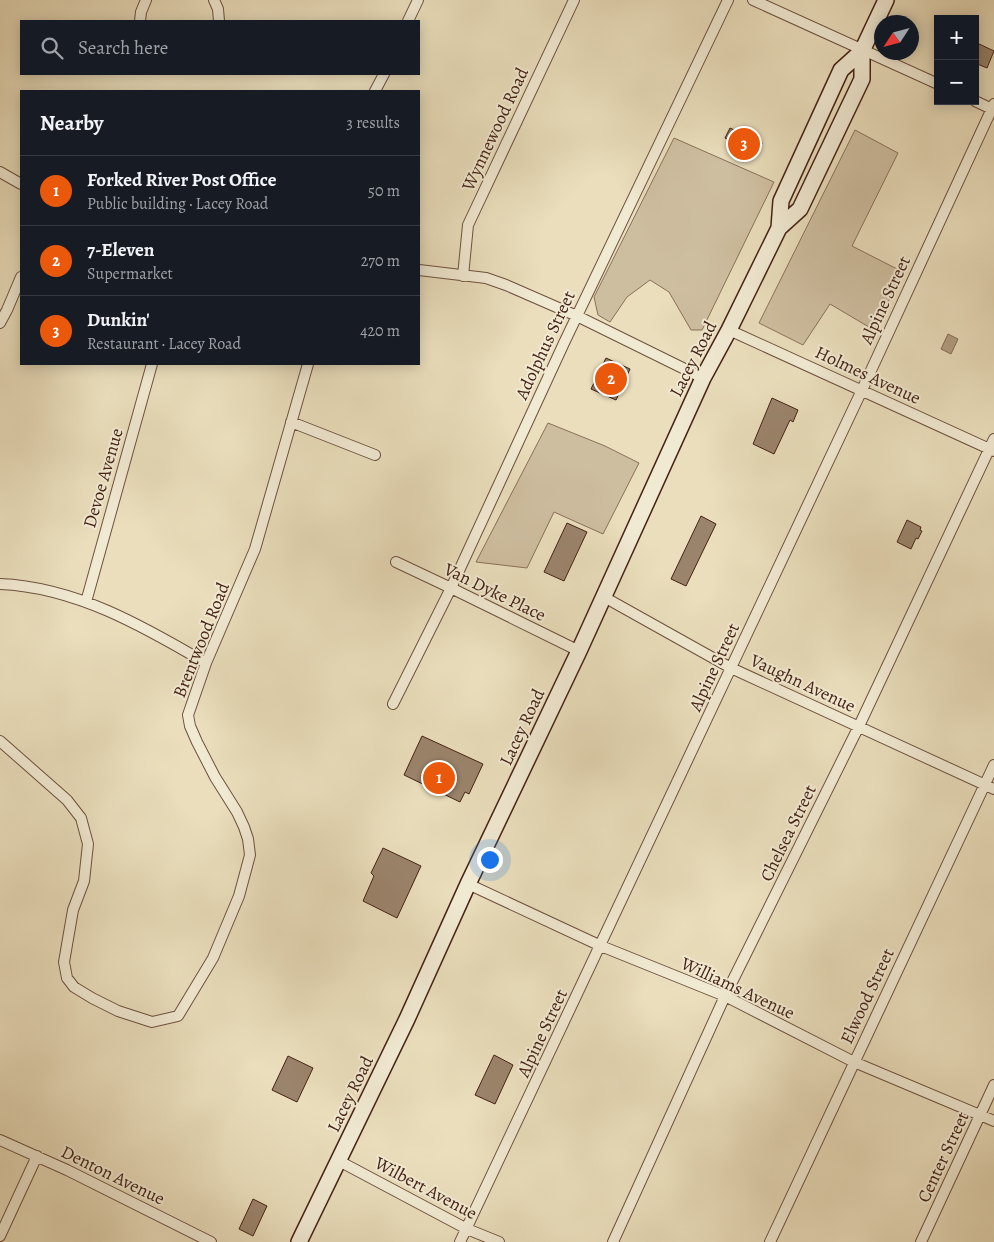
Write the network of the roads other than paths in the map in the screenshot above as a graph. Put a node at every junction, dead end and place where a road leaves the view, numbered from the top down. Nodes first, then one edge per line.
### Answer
1 (146, 0) edge
2 (214, 0) edge
3 (418, 0) edge
4 (574, 0) edge
5 (728, 0) edge
6 (753, 0) edge
7 (886, 0) edge
8 (140, 20) edge
9 (220, 20) edge
10 (408, 20) edge
11 (862, 51) junction
12 (383, 75) edge
13 (934, 82) edge
14 (376, 90) edge
15 (979, 102) edge
16 (993, 107) edge
17 (0, 172) edge
18 (20, 183) edge
19 (779, 228) junction
20 (420, 270) edge
21 (463, 276) junction
22 (20, 279) edge
23 (577, 316) junction
24 (0, 322) edge
25 (729, 330) junction
26 (152, 365) edge
27 (308, 365) edge
28 (703, 378) junction
29 (862, 390) junction
30 (291, 422) junction
31 (994, 438) edge
32 (992, 450) edge
33 (375, 455) dead end
34 (396, 562) dead end
35 (0, 584) edge
36 (451, 588) junction
37 (604, 597) junction
38 (86, 602) junction
39 (579, 651) junction
40 (206, 663) junction
41 (731, 668) junction
42 (393, 704) dead end
43 (859, 726) junction
44 (0, 741) edge
45 (994, 765) edge
46 (989, 787) edge
47 (468, 884) junction
48 (601, 946) junction
49 (725, 996) junction
50 (854, 1062) junction
51 (994, 1085) edge
52 (980, 1115) junction
53 (994, 1121) edge
54 (0, 1140) edge
55 (37, 1156) junction
56 (338, 1161) junction
57 (467, 1229) junction
58 (0, 1236) edge
59 (211, 1242) edge
60 (299, 1242) edge
61 (460, 1242) edge
62 (499, 1242) edge
63 (613, 1242) edge
64 (770, 1242) edge
65 (922, 1242) edge

1 - 8 street
2 - 9 street
3 - 10 street
4 - 21 street, Wynnewood Road
5 - 23 street, Adolphus Street
6 - 11 street
7 - 11 main road, Lacey Road
11 - 13 street
11 - 19 main road, Lacey Road
11 - 19 main road, Lacey Road
12 - 14 street
15 - 16 street
16 - 29 street, Alpine Street
17 - 18 street
19 - 25 main road, Lacey Road
20 - 21 street
21 - 23 street
22 - 24 street
23 - 28 street
23 - 36 street, Adolphus Street
25 - 28 main road, Lacey Road
25 - 29 street, Holmes Avenue
26 - 38 street, Devoe Avenue
27 - 30 street, Brentwood Road
28 - 37 main road, Lacey Road
29 - 32 street, Holmes Avenue
29 - 41 street, Alpine Street
30 - 33 street
30 - 40 street, Brentwood Road
31 - 32 street, Chelsea Street
32 - 43 street, Chelsea Street
34 - 36 street, Van Dyke Place
35 - 38 street
36 - 39 street, Van Dyke Place
36 - 42 street, Adolphus Street
37 - 39 main road, Lacey Road
37 - 41 street, Vaughn Avenue
38 - 40 street
39 - 47 main road, Lacey Road
40 - 44 street, Brentwood Road
41 - 43 street, Vaughn Avenue
41 - 48 street, Alpine Street
43 - 46 street, Vaughn Avenue
43 - 49 street, Chelsea Street
45 - 46 street, Elwood Street
46 - 50 street, Elwood Street
47 - 48 street, Williams Avenue
47 - 56 main road, Lacey Road
48 - 49 street, Williams Avenue
48 - 57 street, Alpine Street
49 - 50 street, Williams Avenue
49 - 63 street, Chelsea Street
50 - 52 street, Williams Avenue
50 - 64 street, Elwood Street
51 - 52 street, Center Street
52 - 53 street, Williams Avenue
52 - 65 street, Center Street
54 - 55 street, Denton Avenue
55 - 58 street
55 - 59 street, Denton Avenue
56 - 57 street, Wilbert Avenue
56 - 60 main road, Lacey Road
57 - 61 street, Alpine Street
57 - 62 street, Wilbert Avenue

